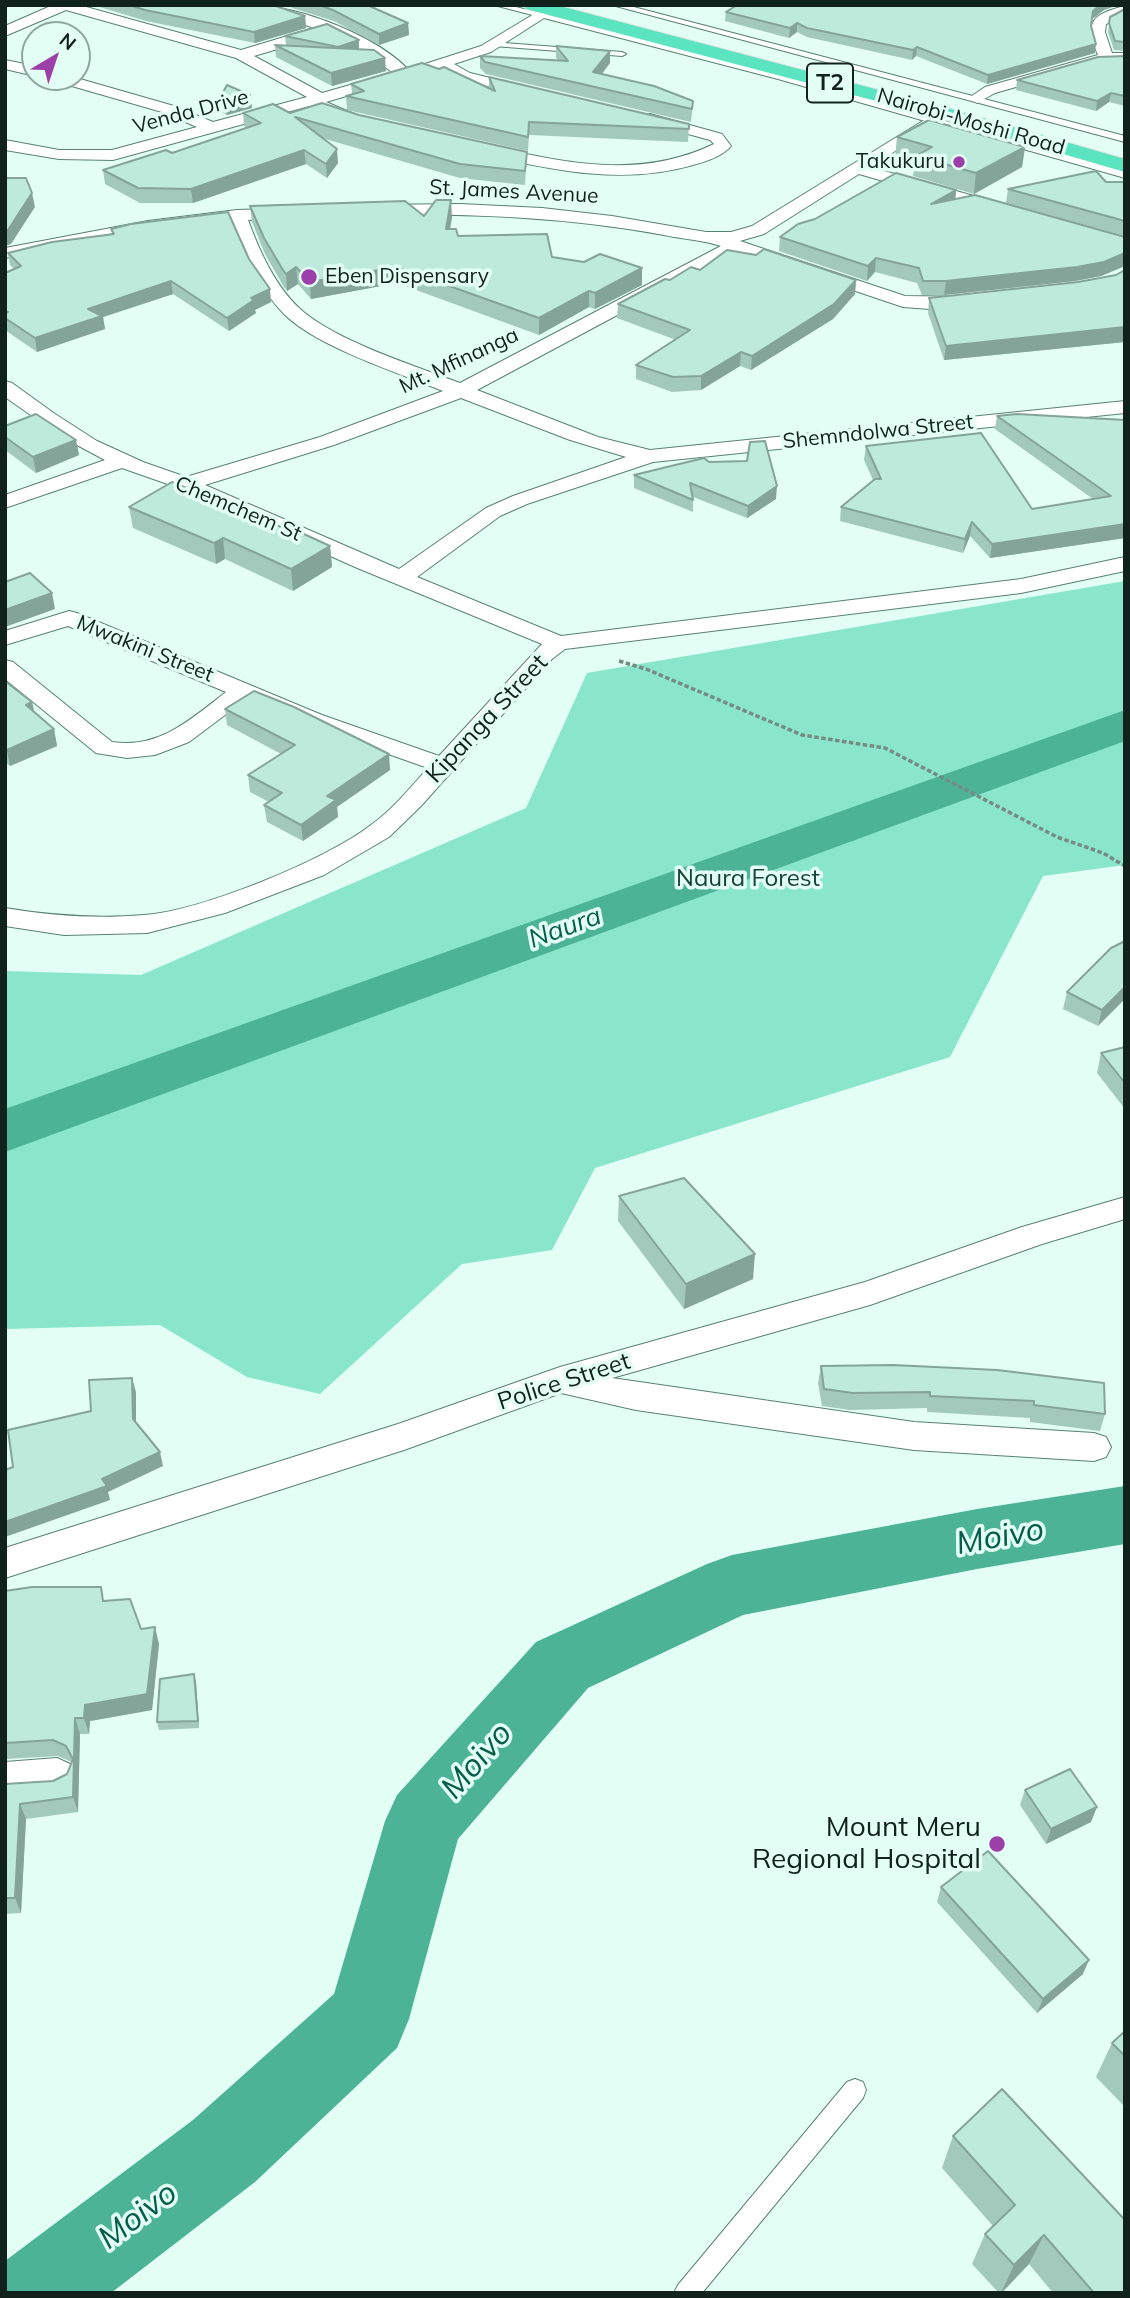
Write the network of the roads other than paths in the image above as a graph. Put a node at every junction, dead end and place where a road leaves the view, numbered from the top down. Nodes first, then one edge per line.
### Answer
1 (257, 5) edge
2 (498, 5) edge
3 (577, 5) edge
4 (616, 5) edge
5 (66, 6) edge
6 (536, 10) edge
7 (1125, 10) edge
8 (331, 28) junction
9 (5, 32) edge
10 (494, 44) junction
11 (622, 54) dead end
12 (242, 55) junction
13 (1106, 57) junction
14 (1125, 58) edge
15 (442, 64) junction
16 (405, 75) junction
17 (91, 87) edge
18 (545, 95) edge
19 (977, 98) junction
20 (316, 99) junction
21 (632, 114) edge
22 (939, 116) junction
23 (367, 123) edge
24 (213, 128) junction
25 (1125, 139) edge
26 (5, 145) edge
27 (468, 146) edge
28 (1125, 151) edge
29 (1125, 166) edge
30 (856, 168) junction
31 (1125, 175) edge
32 (358, 209) edge
33 (304, 211) edge
34 (1017, 214) edge
35 (237, 215) junction
36 (727, 242) junction
37 (5, 253) edge
38 (984, 300) edge
39 (5, 387) edge
40 (460, 391) junction
41 (1125, 407) edge
42 (641, 455) junction
43 (123, 461) junction
44 (186, 484) junction
45 (5, 502) edge
46 (1125, 564) edge
47 (401, 578) junction
48 (5, 638) edge
49 (567, 641) junction
50 (5, 667) edge
51 (244, 689) junction
52 (443, 765) junction
53 (5, 917) edge
54 (1125, 1208) edge
55 (560, 1380) junction
56 (1094, 1447) dead end
57 (5, 1563) edge
58 (57, 1776) edge
59 (5, 1780) edge
60 (855, 2090) dead end
61 (686, 2293) edge

1 - 8 street
2 - 6 lane
3 - 28 highway, Nairobi-Moshi Road / T2
4 - 19 lane
5 - 9 street
5 - 12 street
6 - 10 street, Venda Drive
6 - 22 highway, Nairobi-Moshi Road / T2
7 - 13 street
8 - 12 street
8 - 16 street
10 - 11 lane
10 - 15 street, Venda Drive
12 - 20 street
13 - 14 street
13 - 19 street
15 - 16 street, Venda Drive
15 - 18 street
16 - 20 street, Venda Drive
17 - 24 street
19 - 25 lane
20 - 23 street
20 - 24 street, Venda Drive
21 - 27 street
22 - 29 highway, Nairobi-Moshi Road / T2
22 - 30 street, St. James Avenue
22 - 31 lane
24 - 26 street, Venda Drive
30 - 34 street
30 - 36 street, St. James Avenue
32 - 36 street, St. James Avenue
33 - 35 street
35 - 37 street
35 - 40 street
36 - 38 street
36 - 40 street, Mt. Mfinanga
39 - 43 street, Chemchem St
40 - 42 street
40 - 44 street, Mt. Mfinanga
41 - 42 street, Shemndolwa Street
42 - 47 street
43 - 44 street, Chemchem St
43 - 45 street
44 - 47 street, Chemchem St
46 - 49 street, Kipanga Street
47 - 49 street, Chemchem St
48 - 51 street, Mwakini Street
49 - 52 street, Kipanga Street
50 - 51 street
51 - 52 street, Mwakini Street
52 - 53 street, Kipanga Street
54 - 55 street, Police Street
55 - 56 street
55 - 57 street, Police Street
58 - 59 street
60 - 61 lane

